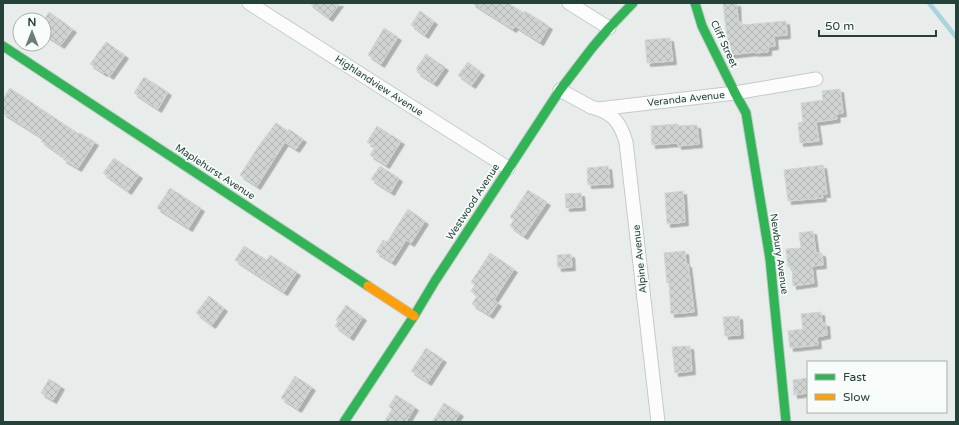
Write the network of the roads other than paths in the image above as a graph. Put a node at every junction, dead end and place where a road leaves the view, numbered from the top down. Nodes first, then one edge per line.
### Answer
1 (250, 3) edge
2 (569, 3) edge
3 (633, 3) edge
4 (695, 3) edge
5 (609, 28) junction
6 (3, 46) edge
7 (816, 79) dead end
8 (560, 90) junction
9 (735, 94) junction
10 (598, 109) junction
11 (508, 168) junction
12 (414, 316) junction
13 (344, 422) edge
14 (658, 422) edge
15 (786, 422) edge

1 - 11 street, Highlandview Avenue
2 - 5 street
3 - 5 street, Westwood Avenue
4 - 9 street, Cliff Street
5 - 8 street, Westwood Avenue
6 - 12 street, Maplehurst Avenue
7 - 9 street, Veranda Avenue
8 - 10 street
8 - 11 street, Westwood Avenue
9 - 10 street, Veranda Avenue
9 - 15 street, Newbury Avenue
10 - 14 street, Alpine Avenue
11 - 12 street, Westwood Avenue
12 - 13 street, Westwood Avenue

